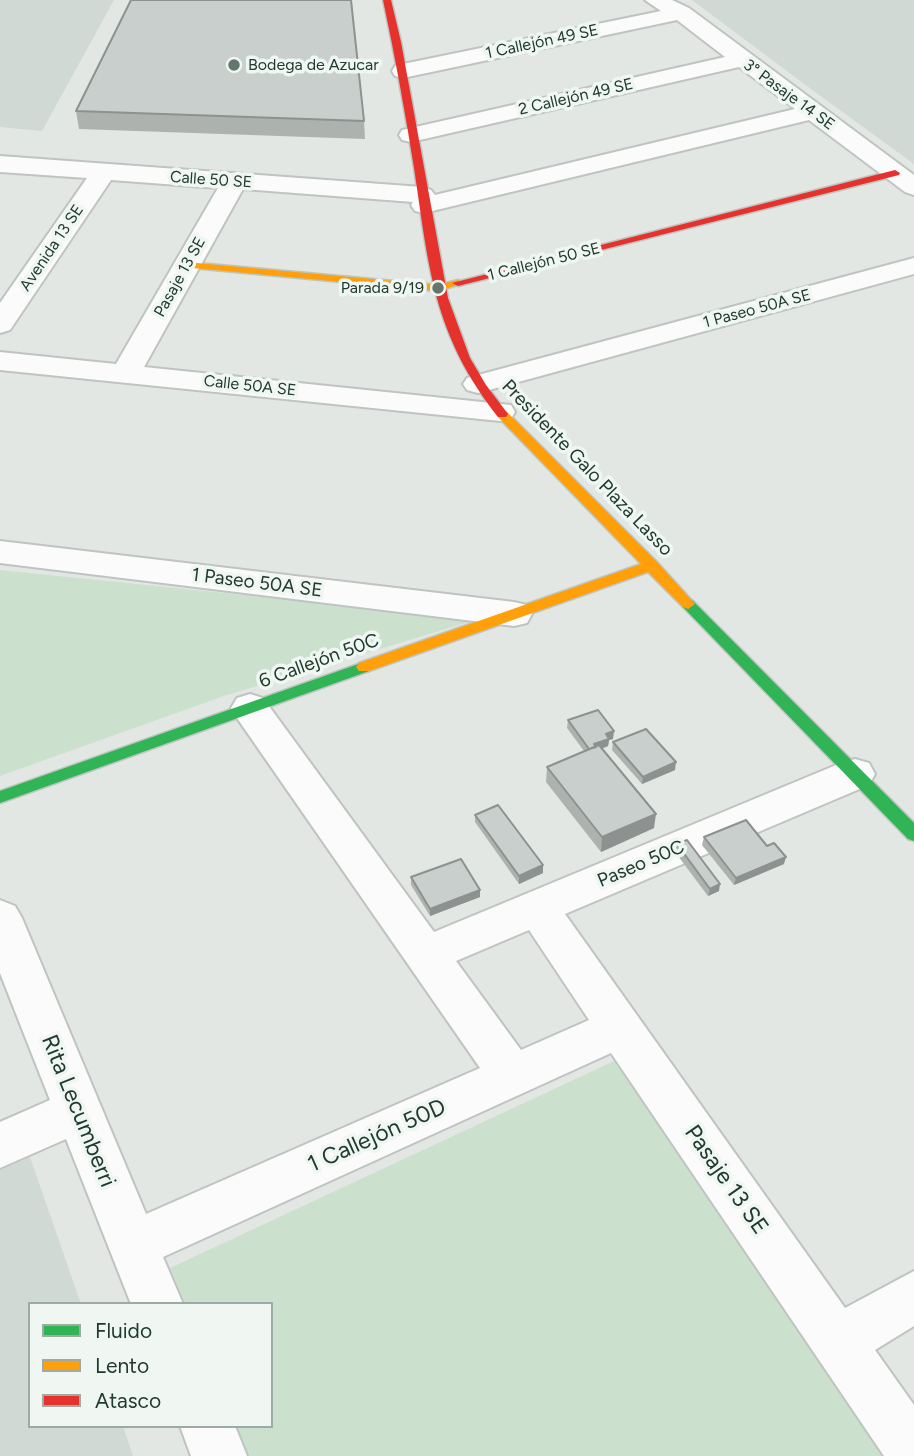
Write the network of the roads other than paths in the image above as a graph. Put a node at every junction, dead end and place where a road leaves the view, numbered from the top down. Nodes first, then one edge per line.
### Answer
1 (387, 0) edge
2 (667, 6) edge
3 (741, 60) junction
4 (402, 71) junction
5 (813, 112) junction
6 (411, 135) junction
7 (0, 164) edge
8 (104, 172) junction
9 (905, 180) edge
10 (235, 181) junction
11 (423, 200) junction
12 (186, 265) junction
13 (914, 266) edge
14 (438, 288) junction
15 (0, 324) edge
16 (0, 361) edge
17 (125, 374) junction
18 (478, 384) junction
19 (500, 412) junction
20 (0, 552) edge
21 (652, 565) junction
22 (514, 614) junction
23 (250, 708) junction
24 (855, 774) junction
25 (0, 797) edge
26 (914, 834) edge
27 (537, 908) junction
28 (0, 918) edge
29 (427, 954) junction
30 (621, 1027) junction
31 (512, 1075) junction
32 (78, 1110) junction
33 (0, 1146) edge
34 (133, 1245) junction
35 (914, 1297) edge
36 (156, 1302) edge
37 (838, 1342) junction
38 (208, 1428) edge
39 (914, 1452) edge
40 (219, 1456) edge

1 - 4 street, Presidente Galo Plaza Lasso
2 - 3 street, 3° Pasaje 14 SE
2 - 4 street, 1 Callejón 49 SE
3 - 5 street, 3° Pasaje 14 SE
3 - 6 street, 2 Callejón 49 SE
4 - 6 street, Presidente Galo Plaza Lasso
5 - 9 street, 3° Pasaje 14 SE
5 - 11 street, Calle 50 SE
6 - 11 street, Presidente Galo Plaza Lasso
7 - 8 street, Calle 50 SE
8 - 10 street, Calle 50 SE
8 - 15 street, Avenida 13 SE
9 - 14 street, 1 Callejón 50 SE
10 - 11 street, Calle 50 SE
10 - 12 street, Pasaje 13 SE
11 - 14 street, Presidente Galo Plaza Lasso
12 - 14 street, 1 Callejón 50 SE
12 - 17 street, Pasaje 13 SE
13 - 18 street, 1 Paseo 50A SE
14 - 18 street, Presidente Galo Plaza Lasso
16 - 17 street, Calle 50A SE
17 - 19 street, Calle 50A SE
18 - 19 street, Presidente Galo Plaza Lasso
19 - 21 street, Presidente Galo Plaza Lasso
20 - 22 street, 1 Paseo 50A SE
21 - 22 street, 6 Callejón 50C
21 - 24 street, Presidente Galo Plaza Lasso
22 - 23 street, 6 Callejón 50C
23 - 25 street, 6 Callejón 50C
23 - 29 street
24 - 26 street, Presidente Galo Plaza Lasso
24 - 27 street, Paseo 50C
27 - 29 street, Paseo 50C
27 - 30 street, Pasaje 13 SE
28 - 32 street, Rita Lecumberri
29 - 31 street
30 - 31 street, 1 Callejón 50D
30 - 37 street, Pasaje 13 SE
31 - 34 street, 1 Callejón 50D
32 - 33 street
32 - 34 street, Rita Lecumberri
34 - 36 street, Rita Lecumberri
35 - 37 street
37 - 39 street, Pasaje 13 SE
38 - 40 street

